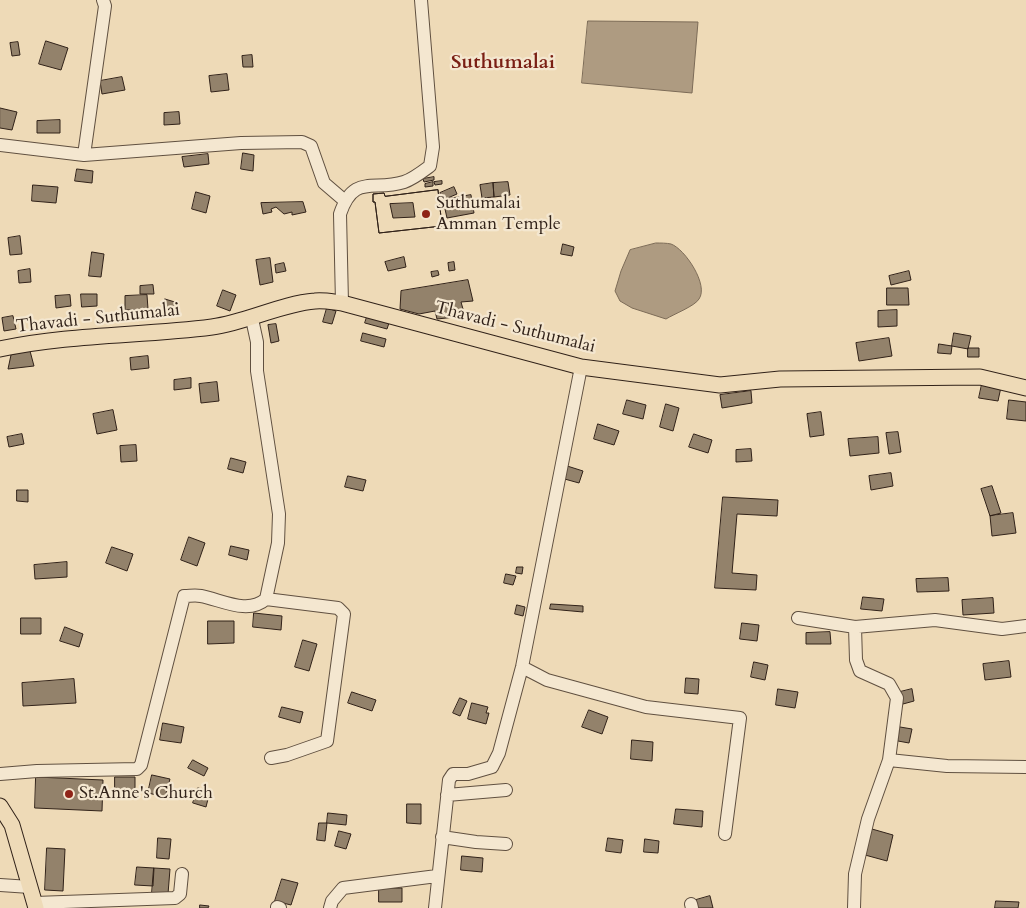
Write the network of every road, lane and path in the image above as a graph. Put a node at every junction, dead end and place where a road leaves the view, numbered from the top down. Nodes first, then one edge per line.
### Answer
1 (104, 0) edge
2 (421, 0) edge
3 (0, 145) edge
4 (84, 155) junction
5 (345, 201) junction
6 (342, 303) junction
7 (252, 319) junction
8 (0, 349) edge
9 (581, 367) junction
10 (1026, 388) edge
11 (266, 599) junction
12 (798, 618) dead end
13 (1026, 626) edge
14 (855, 627) junction
15 (522, 667) junction
16 (271, 758) dead end
17 (889, 760) junction
18 (1026, 767) edge
19 (0, 774) edge
20 (506, 790) dead end
21 (447, 795) junction
22 (0, 806) edge
23 (725, 834) dead end
24 (442, 837) junction
25 (506, 844) dead end
26 (182, 874) dead end
27 (437, 876) junction
28 (0, 885) edge
29 (30, 887) junction
30 (35, 906) edge
31 (330, 908) edge
32 (435, 908) edge
33 (854, 908) edge

1 - 4 street
2 - 5 street
3 - 4 street
4 - 5 street
5 - 6 street
6 - 7 main road, Thavadi - Suthumalai
6 - 9 main road, Thavadi - Suthumalai
7 - 8 main road, Thavadi - Suthumalai
7 - 11 street
9 - 10 main road, Thavadi - Suthumalai
9 - 15 street
11 - 16 street
11 - 19 street
12 - 14 street
13 - 14 street
14 - 17 street
15 - 21 street
15 - 23 street
17 - 18 street
17 - 33 street
20 - 21 street
21 - 24 street
22 - 29 main road
24 - 25 street
24 - 27 street
26 - 30 street
27 - 31 street
27 - 32 street
28 - 29 street
29 - 30 main road

